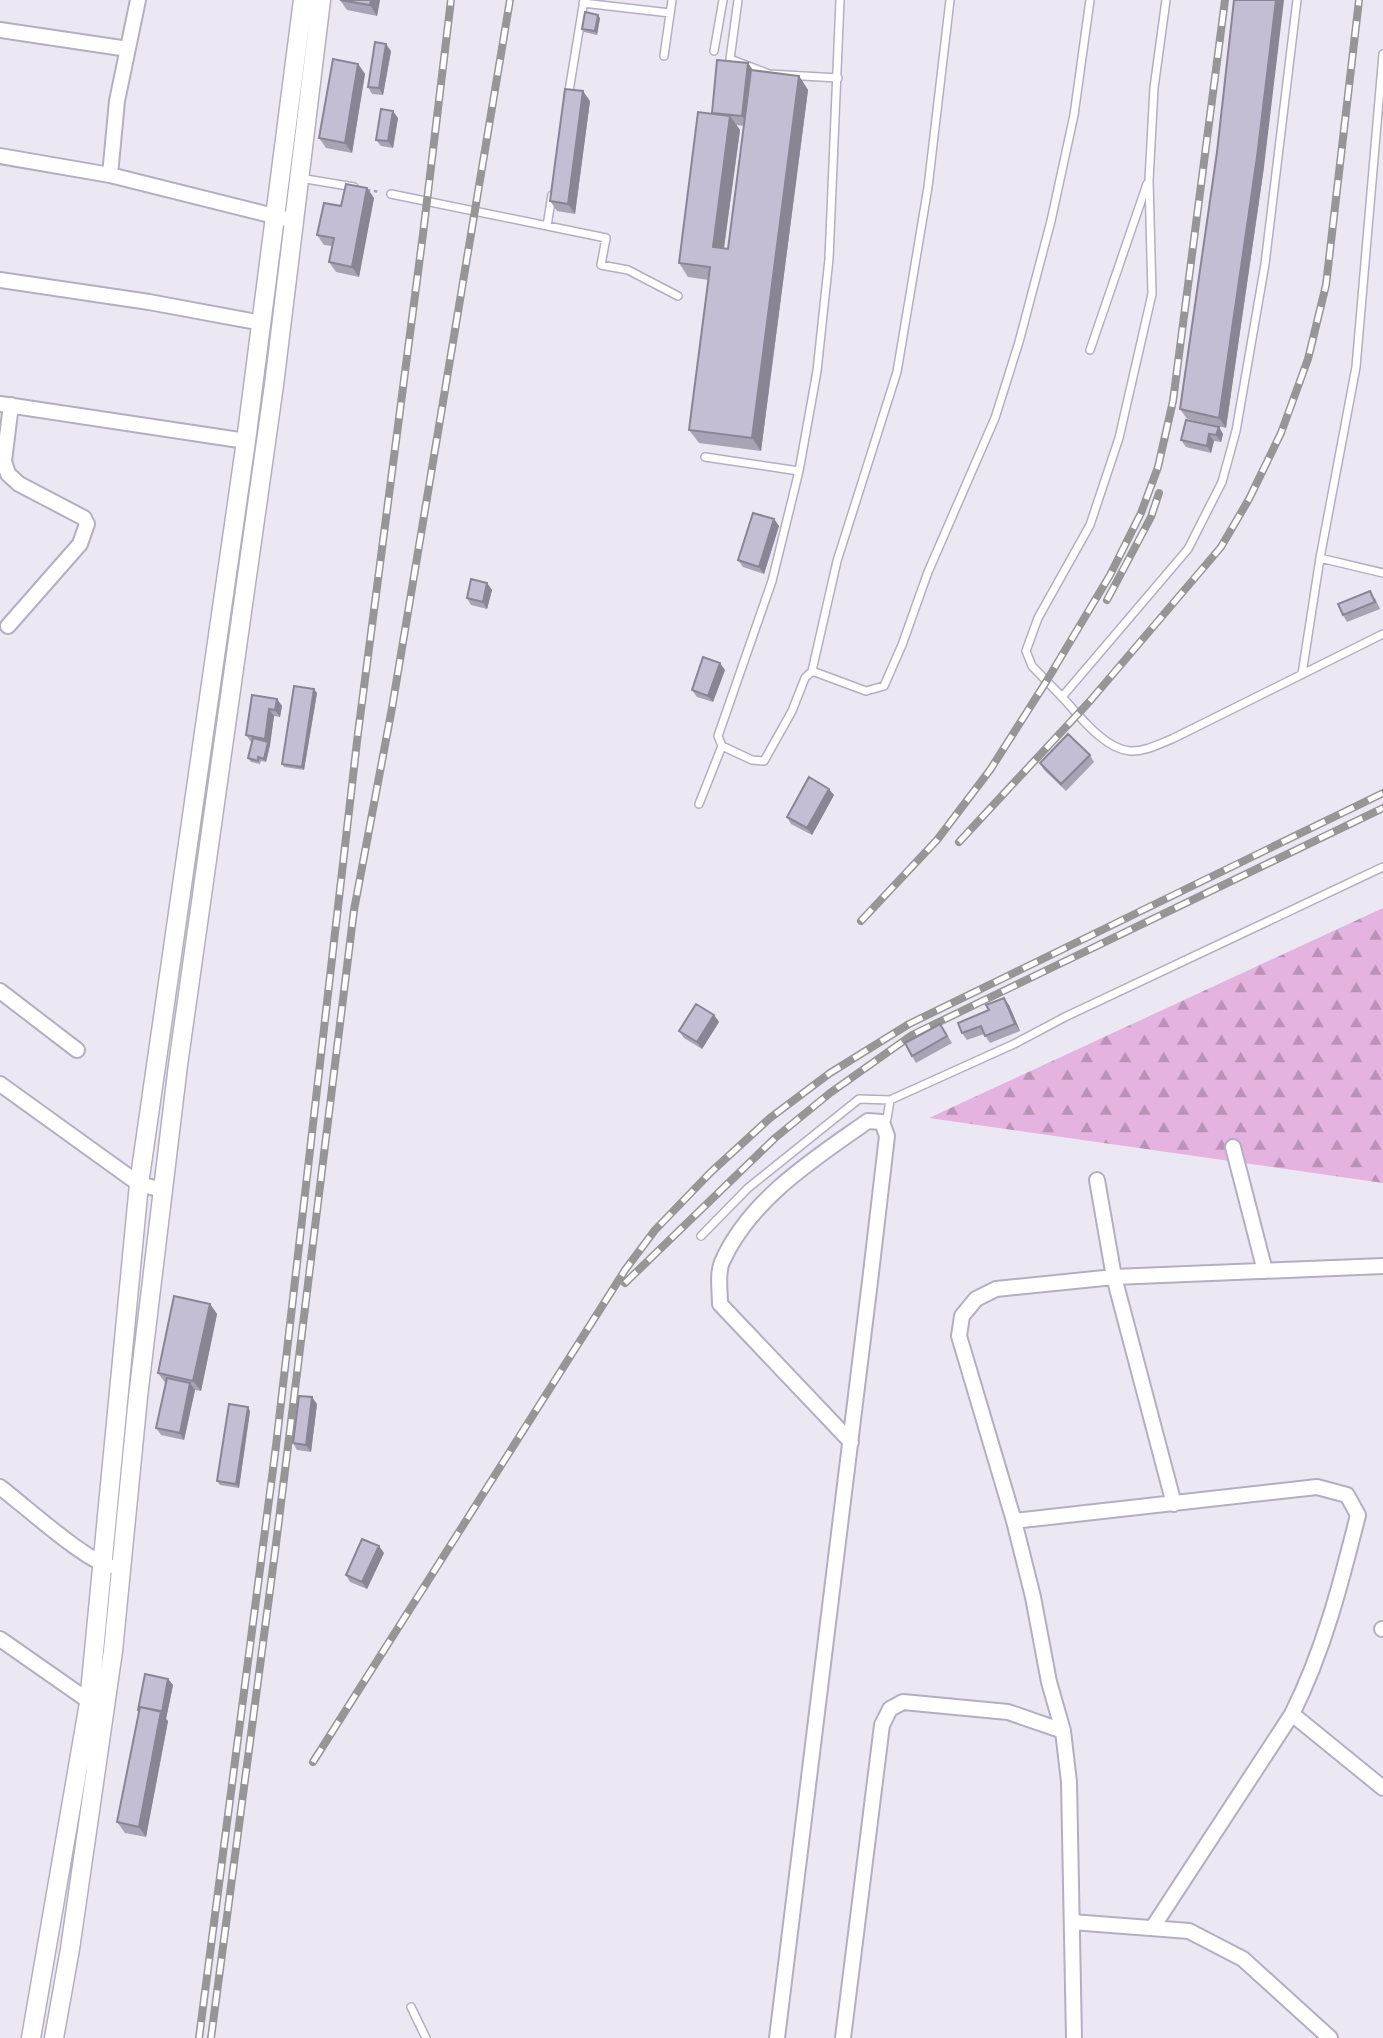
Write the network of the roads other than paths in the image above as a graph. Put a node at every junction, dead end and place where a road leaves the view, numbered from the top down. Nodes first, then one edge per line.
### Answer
1 (138, 0) edge
2 (303, 0) edge
3 (321, 0) edge
4 (672, 0) edge
5 (723, 0) edge
6 (738, 0) edge
7 (840, 0) edge
8 (950, 0) edge
9 (1090, 0) edge
10 (1166, 0) edge
11 (1297, 0) edge
12 (584, 2) edge
13 (670, 13) junction
14 (0, 30) edge
15 (128, 49) junction
16 (714, 51) dead end
17 (1383, 54) edge
18 (664, 56) dead end
19 (838, 78) junction
20 (566, 108) edge
21 (0, 156) edge
22 (110, 175) junction
23 (299, 178) junction
24 (1149, 180) junction
25 (554, 187) edge
26 (366, 189) edge
27 (391, 194) dead end
28 (285, 218) junction
29 (547, 226) junction
30 (0, 279) edge
31 (678, 296) dead end
32 (262, 323) junction
33 (1090, 350) dead end
34 (6, 405) edge
35 (246, 441) junction
36 (705, 457) dead end
37 (799, 471) junction
38 (1320, 558) junction
39 (1383, 573) edge
40 (8, 626) dead end
41 (1383, 634) edge
42 (812, 671) junction
43 (1302, 674) junction
44 (1062, 697) junction
45 (722, 746) junction
46 (699, 804) dead end
47 (1383, 867) edge
48 (0, 991) edge
49 (78, 1050) dead end
50 (0, 1084) edge
51 (890, 1100) junction
52 (881, 1122) junction
53 (1233, 1147) dead end
54 (1097, 1180) dead end
55 (139, 1184) junction
56 (163, 1190) junction
57 (701, 1236) dead end
58 (1383, 1266) edge
59 (1265, 1271) junction
60 (1114, 1277) junction
61 (851, 1442) junction
62 (0, 1487) edge
63 (1174, 1504) junction
64 (1014, 1521) junction
65 (102, 1564) junction
66 (122, 1569) junction
67 (0, 1639) edge
68 (97, 1706) junction
69 (1292, 1714) junction
70 (1063, 1731) junction
71 (1383, 1788) edge
72 (1072, 1922) junction
73 (1153, 1927) junction
74 (411, 2007) dead end
75 (31, 2038) edge
76 (54, 2038) edge
77 (426, 2038) edge
78 (777, 2038) edge
79 (843, 2038) edge
80 (1074, 2038) edge
81 (1330, 2038) edge

1 - 15 street
2 - 28 street
3 - 23 street
4 - 13 lane
5 - 16 lane
6 - 19 lane
7 - 19 lane
8 - 42 lane
9 - 42 lane
10 - 24 lane
11 - 44 lane
12 - 13 lane
12 - 20 lane
13 - 18 lane
14 - 15 street
15 - 22 street
17 - 38 lane
19 - 37 lane
21 - 22 street
22 - 28 street
23 - 26 lane
23 - 28 street
24 - 33 lane
24 - 44 lane
25 - 29 lane
27 - 29 lane
28 - 32 street
28 - 56 street
29 - 31 lane
30 - 32 street
32 - 35 street
34 - 35 street
34 - 40 street
35 - 55 street
36 - 37 lane
37 - 45 lane
38 - 39 lane
38 - 43 lane
41 - 43 lane
42 - 45 lane
43 - 44 lane
45 - 46 lane
47 - 51 lane
48 - 49 street
50 - 55 street
51 - 52 lane
51 - 57 lane
52 - 61 street
52 - 61 street
53 - 59 street
54 - 60 street
55 - 56 street
55 - 65 street
56 - 66 street
58 - 59 street
59 - 60 street
60 - 63 street
60 - 64 street
61 - 78 street
62 - 65 street
63 - 64 street
63 - 69 street
64 - 70 street
65 - 66 street
65 - 68 street
66 - 68 street
67 - 68 street
68 - 75 street
68 - 76 street
69 - 71 street
69 - 73 street
70 - 72 street
70 - 79 street
72 - 73 street
72 - 80 street
73 - 81 street
74 - 77 lane

